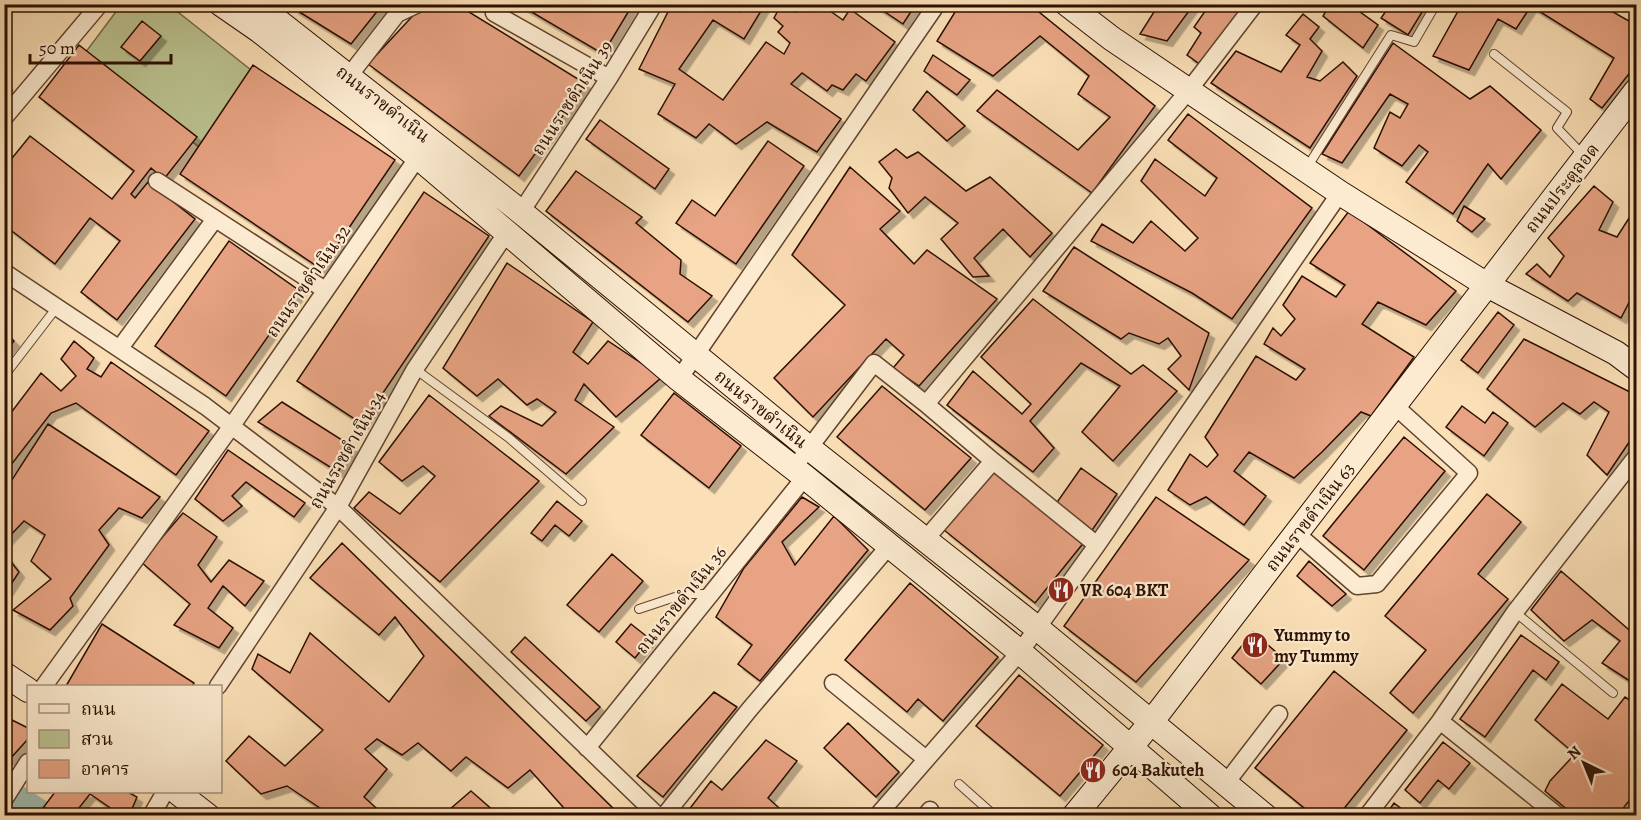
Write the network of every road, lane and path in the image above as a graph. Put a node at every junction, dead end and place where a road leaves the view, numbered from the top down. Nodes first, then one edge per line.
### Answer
1 (100, 4) edge
2 (221, 4) edge
3 (418, 4) edge
4 (654, 4) edge
5 (937, 4) edge
6 (1067, 4) edge
7 (1255, 4) edge
8 (1436, 4) edge
9 (494, 13) dead end
10 (265, 16) edge
11 (1494, 54) dead end
12 (609, 78) junction
13 (342, 85) junction
14 (1189, 90) junction
15 (1636, 91) edge
16 (4, 118) edge
17 (417, 157) junction
18 (1586, 157) junction
19 (1306, 170) junction
20 (157, 181) dead end
21 (1340, 193) junction
22 (215, 219) junction
23 (514, 222) junction
24 (4, 272) edge
25 (1487, 285) junction
26 (325, 290) junction
27 (57, 307) junction
28 (120, 348) junction
29 (695, 356) junction
30 (1636, 368) edge
31 (415, 369) junction
32 (4, 376) edge
33 (679, 379) junction
34 (926, 404) junction
35 (1395, 406) junction
36 (231, 427) junction
37 (809, 448) junction
38 (1636, 457) edge
39 (993, 461) junction
40 (799, 473) junction
41 (582, 501) dead end
42 (338, 507) junction
43 (1297, 534) junction
44 (924, 541) junction
45 (1097, 545) junction
46 (889, 546) junction
47 (710, 594) junction
48 (639, 609) dead end
49 (1515, 612) junction
50 (1038, 628) junction
51 (1020, 652) junction
52 (4, 674) edge
53 (833, 684) dead end
54 (45, 685) edge
55 (219, 685) edge
56 (27, 689) edge
57 (1613, 693) dead end
58 (1279, 714) dead end
59 (1440, 720) junction
60 (1152, 721) junction
61 (587, 748) junction
62 (1131, 748) junction
63 (926, 759) junction
64 (27, 764) edge
65 (1226, 783) junction
66 (958, 784) dead end
67 (164, 793) edge
68 (178, 793) edge
69 (4, 800) edge
70 (151, 816) edge
71 (208, 816) edge
72 (658, 816) edge
73 (664, 816) edge
74 (876, 816) edge
75 (994, 816) edge
76 (1074, 816) edge
77 (1210, 816) edge
78 (1265, 816) edge
79 (1367, 816) edge
80 (1558, 816) edge

1 - 16 street
2 - 10 main road, ถนนราขดำเนิน
3 - 13 street
4 - 12 street, ถนนราชดำเนิน 39
5 - 29 street
6 - 14 main road
7 - 14 street
8 - 19 lane
9 - 12 street
10 - 13 main road, ถนนราขดำเนิน
11 - 18 lane
12 - 23 street, ถนนราชดำเนิน 39
13 - 17 main road, ถนนราขดำเนิน
13 - 23 main road, ถนนราขดำเนิน
14 - 19 main road
14 - 34 street
15 - 18 main road, ถนนประตูลอด
17 - 23 main road, ถนนราขดำเนิน
17 - 26 street, ถนนราขดำเนิน 32
18 - 25 main road, ถนนประตูลอด
19 - 21 main road
20 - 22 street
21 - 25 main road
21 - 45 street
22 - 26 street
22 - 28 street
23 - 29 main road, ถนนราขดำเนิน
23 - 31 street, ถนนราชดำเนิน 34
23 - 33 main road, ถนนราขดำเนิน
24 - 27 street
25 - 30 main road
25 - 35 main road, ถนนราขดำเนิน 63
26 - 36 street, ถนนราขดำเนิน 32
27 - 28 street
27 - 32 lane
28 - 36 street
29 - 33 street
29 - 37 main road, ถนนราขดำเนิน
31 - 41 lane
31 - 42 street, ถนนราชดำเนิน 34
33 - 40 main road, ถนนราขดำเนิน
34 - 37 street, ถนนราขดำเนิน 36
34 - 39 street
35 - 43 main road, ถนนราขดำเนิน 63
35 - 43 street
36 - 42 street
36 - 54 street, ถนนราขดำเนิน 32
37 - 40 street, ถนนราขดำเนิน 36
37 - 44 main road, ถนนราขดำเนิน
38 - 49 street
39 - 44 street
39 - 45 street
40 - 46 main road, ถนนราขดำเนิน
40 - 47 street, ถนนราขดำเนิน 36
42 - 55 street, ถนนราชดำเนิน 34
42 - 61 street
43 - 60 main road, ถนนราขดำเนิน 63
44 - 50 main road, ถนนราขดำเนิน
45 - 50 street
46 - 51 main road, ถนนราขดำเนิน
46 - 73 street
47 - 48 lane
47 - 61 street, ถนนราขดำเนิน 36
49 - 57 lane
49 - 59 street
50 - 51 street
50 - 60 main road, ถนนราขดำเนิน
51 - 62 main road, ถนนราขดำเนิน
51 - 63 street
52 - 56 main road
53 - 63 street
58 - 65 street
59 - 79 street
59 - 80 street
60 - 62 main road, ถนนราขดำเนิน 63
60 - 65 main road, ถนนราขดำเนิน
61 - 72 street
62 - 76 main road, ถนนราขดำเนิน 63
62 - 77 main road, ถนนราขดำเนิน
63 - 74 street
64 - 69 street
65 - 78 main road, ถนนราขดำเนิน
66 - 75 lane
67 - 70 street
68 - 71 main road

